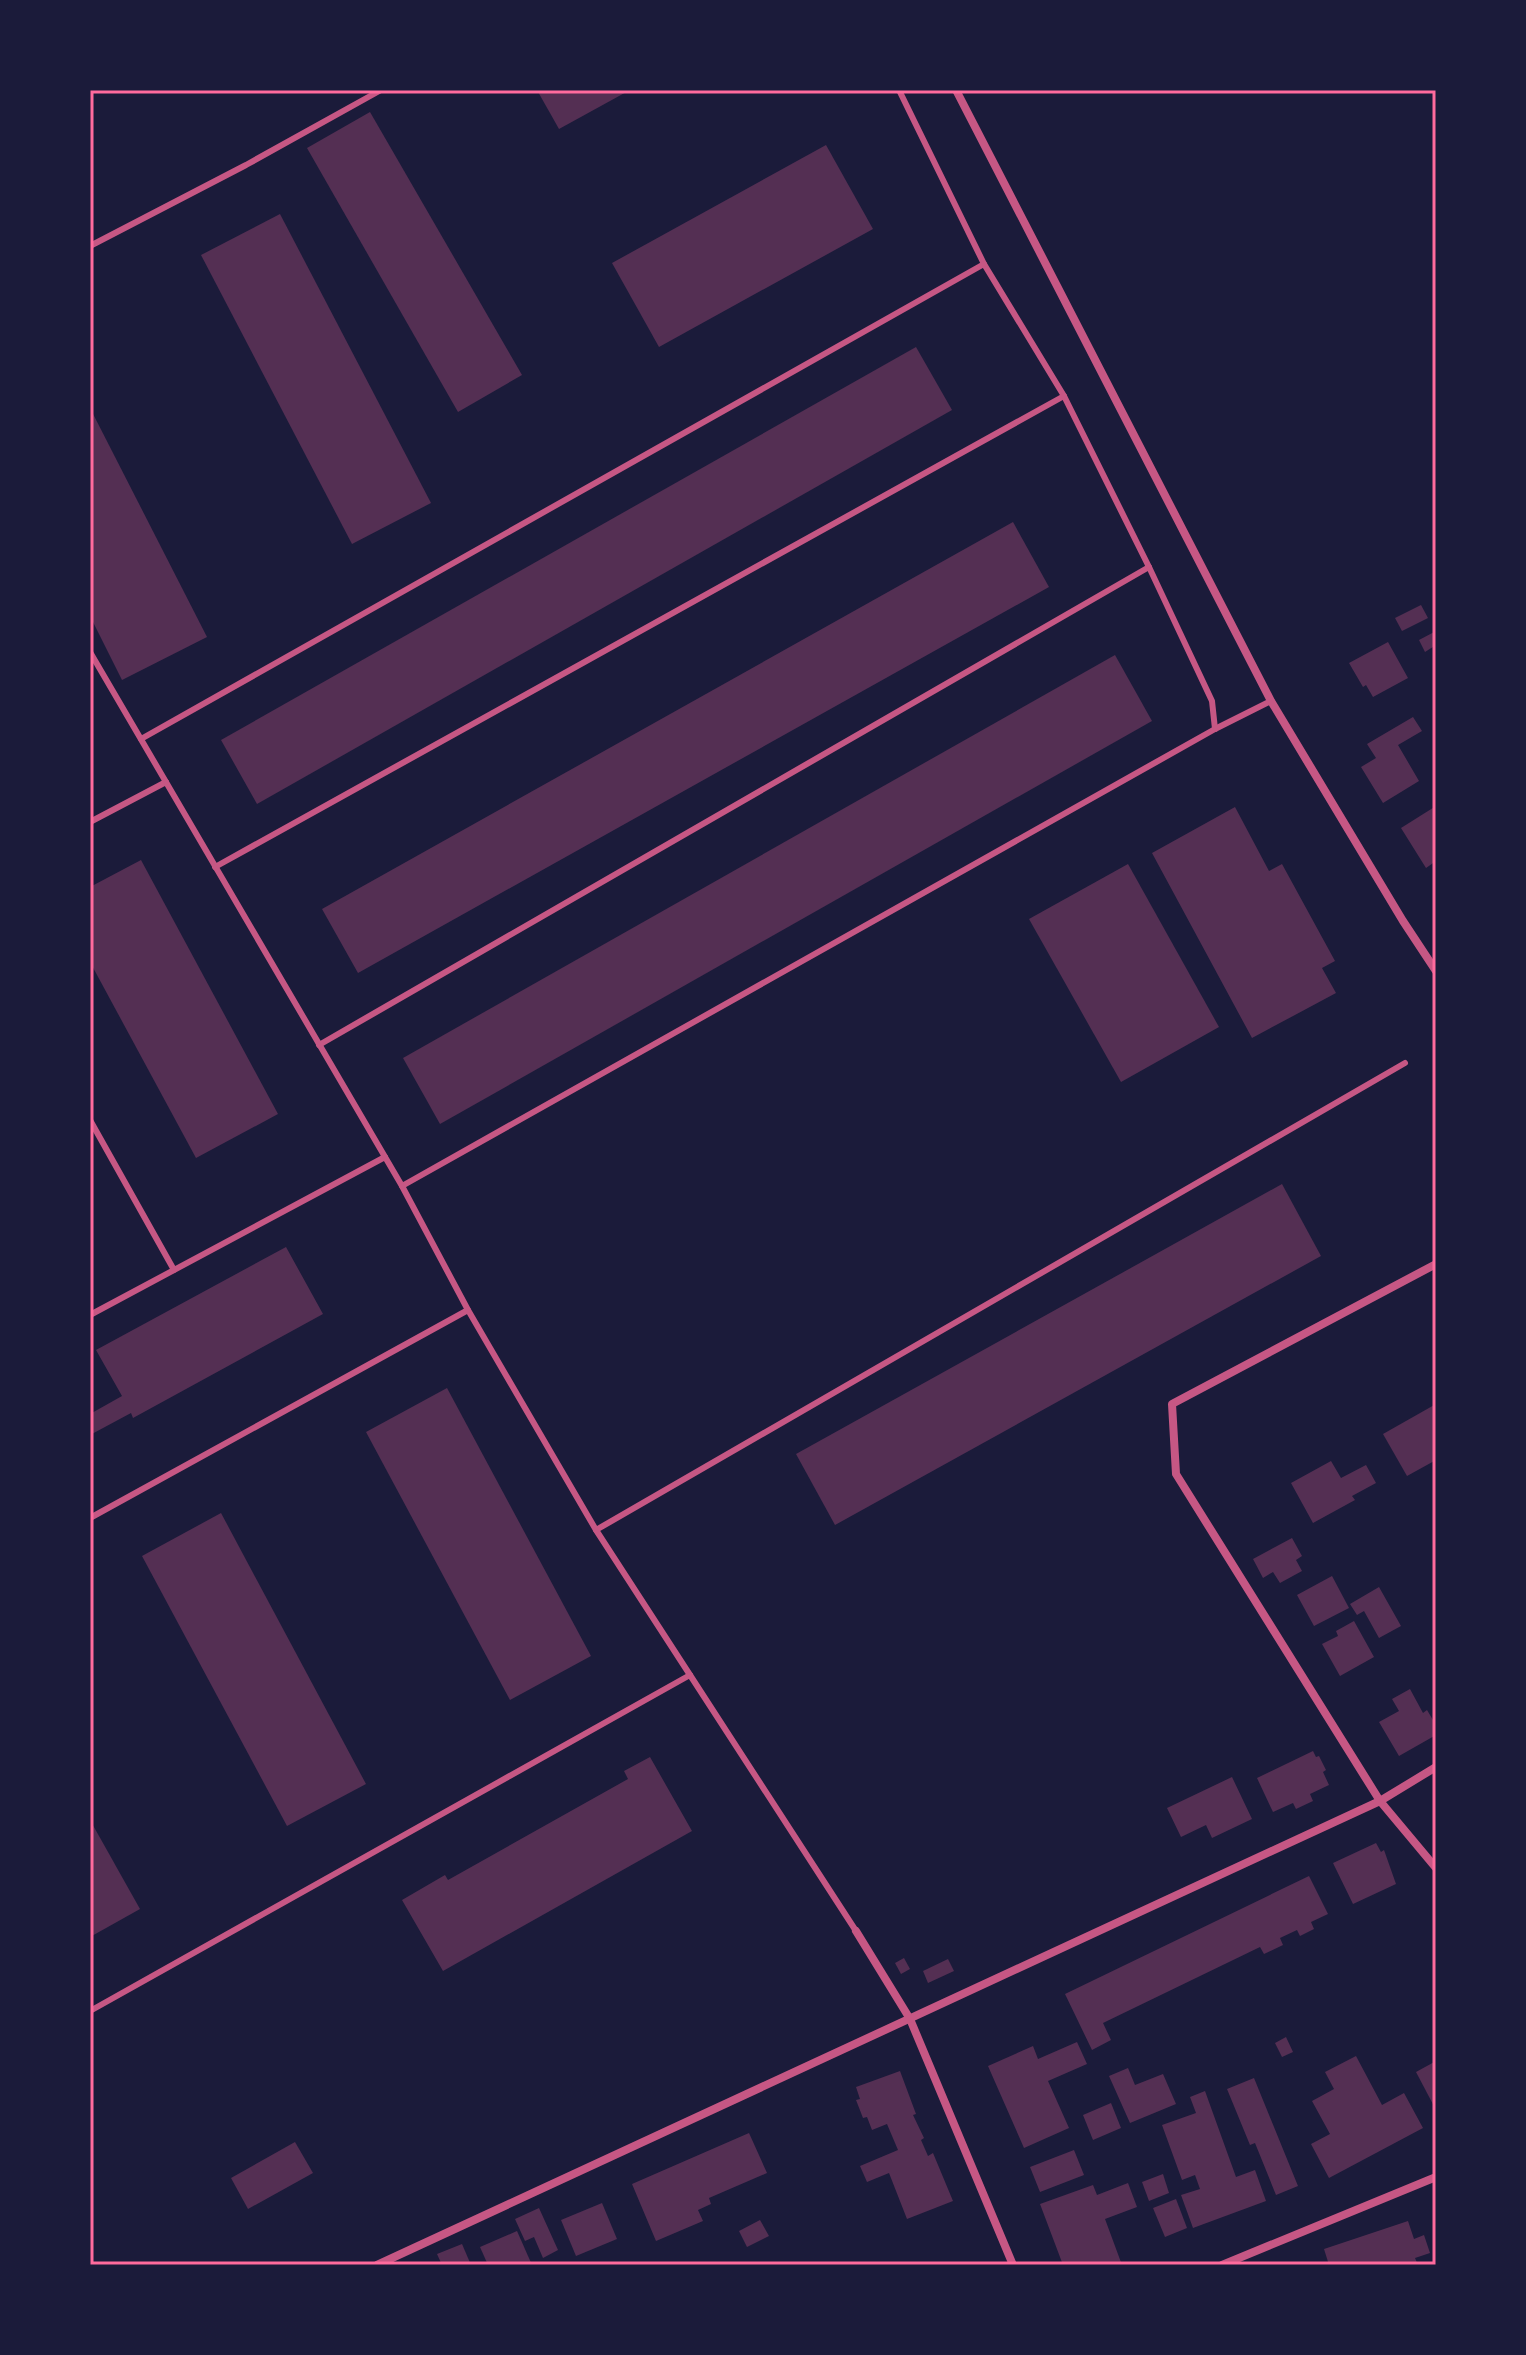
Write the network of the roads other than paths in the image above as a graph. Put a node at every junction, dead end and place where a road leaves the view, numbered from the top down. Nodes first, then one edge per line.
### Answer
1 (381, 90) edge
2 (899, 90) edge
3 (956, 90) edge
4 (90, 246) edge
5 (984, 264) junction
6 (1064, 396) junction
7 (1149, 567) junction
8 (90, 652) edge
9 (1271, 701) junction
10 (1215, 729) junction
11 (141, 739) junction
12 (166, 782) junction
13 (90, 822) edge
14 (215, 867) junction
15 (1436, 971) edge
16 (319, 1045) junction
17 (1405, 1063) dead end
18 (90, 1120) edge
19 (385, 1157) junction
20 (402, 1186) junction
21 (1436, 1264) edge
22 (174, 1270) junction
23 (468, 1310) junction
24 (90, 1315) edge
25 (90, 1518) edge
26 (596, 1530) junction
27 (690, 1675) junction
28 (1436, 1767) edge
29 (1380, 1801) junction
30 (1436, 1868) edge
31 (856, 1931) joint
32 (90, 2011) edge
33 (910, 2019) junction
34 (1436, 2177) edge
35 (377, 2265) edge
36 (1013, 2265) edge
37 (1222, 2265) edge

1 - 4 lane
2 - 5 lane
3 - 9 street
5 - 6 lane
5 - 11 lane
6 - 7 lane
6 - 14 lane
7 - 10 lane
7 - 16 lane
8 - 11 lane
9 - 10 lane
9 - 15 street
10 - 20 lane
11 - 12 lane
12 - 13 lane
12 - 14 lane
14 - 16 lane
16 - 19 lane
17 - 26 lane
18 - 22 lane
19 - 20 lane
19 - 22 lane
20 - 23 lane
21 - 29 street
22 - 24 lane
23 - 25 lane
23 - 26 lane
26 - 27 lane
27 - 31 lane
27 - 32 lane
28 - 29 street
29 - 30 street
29 - 33 street
31 - 33 street
33 - 35 street
33 - 36 street
34 - 37 street

